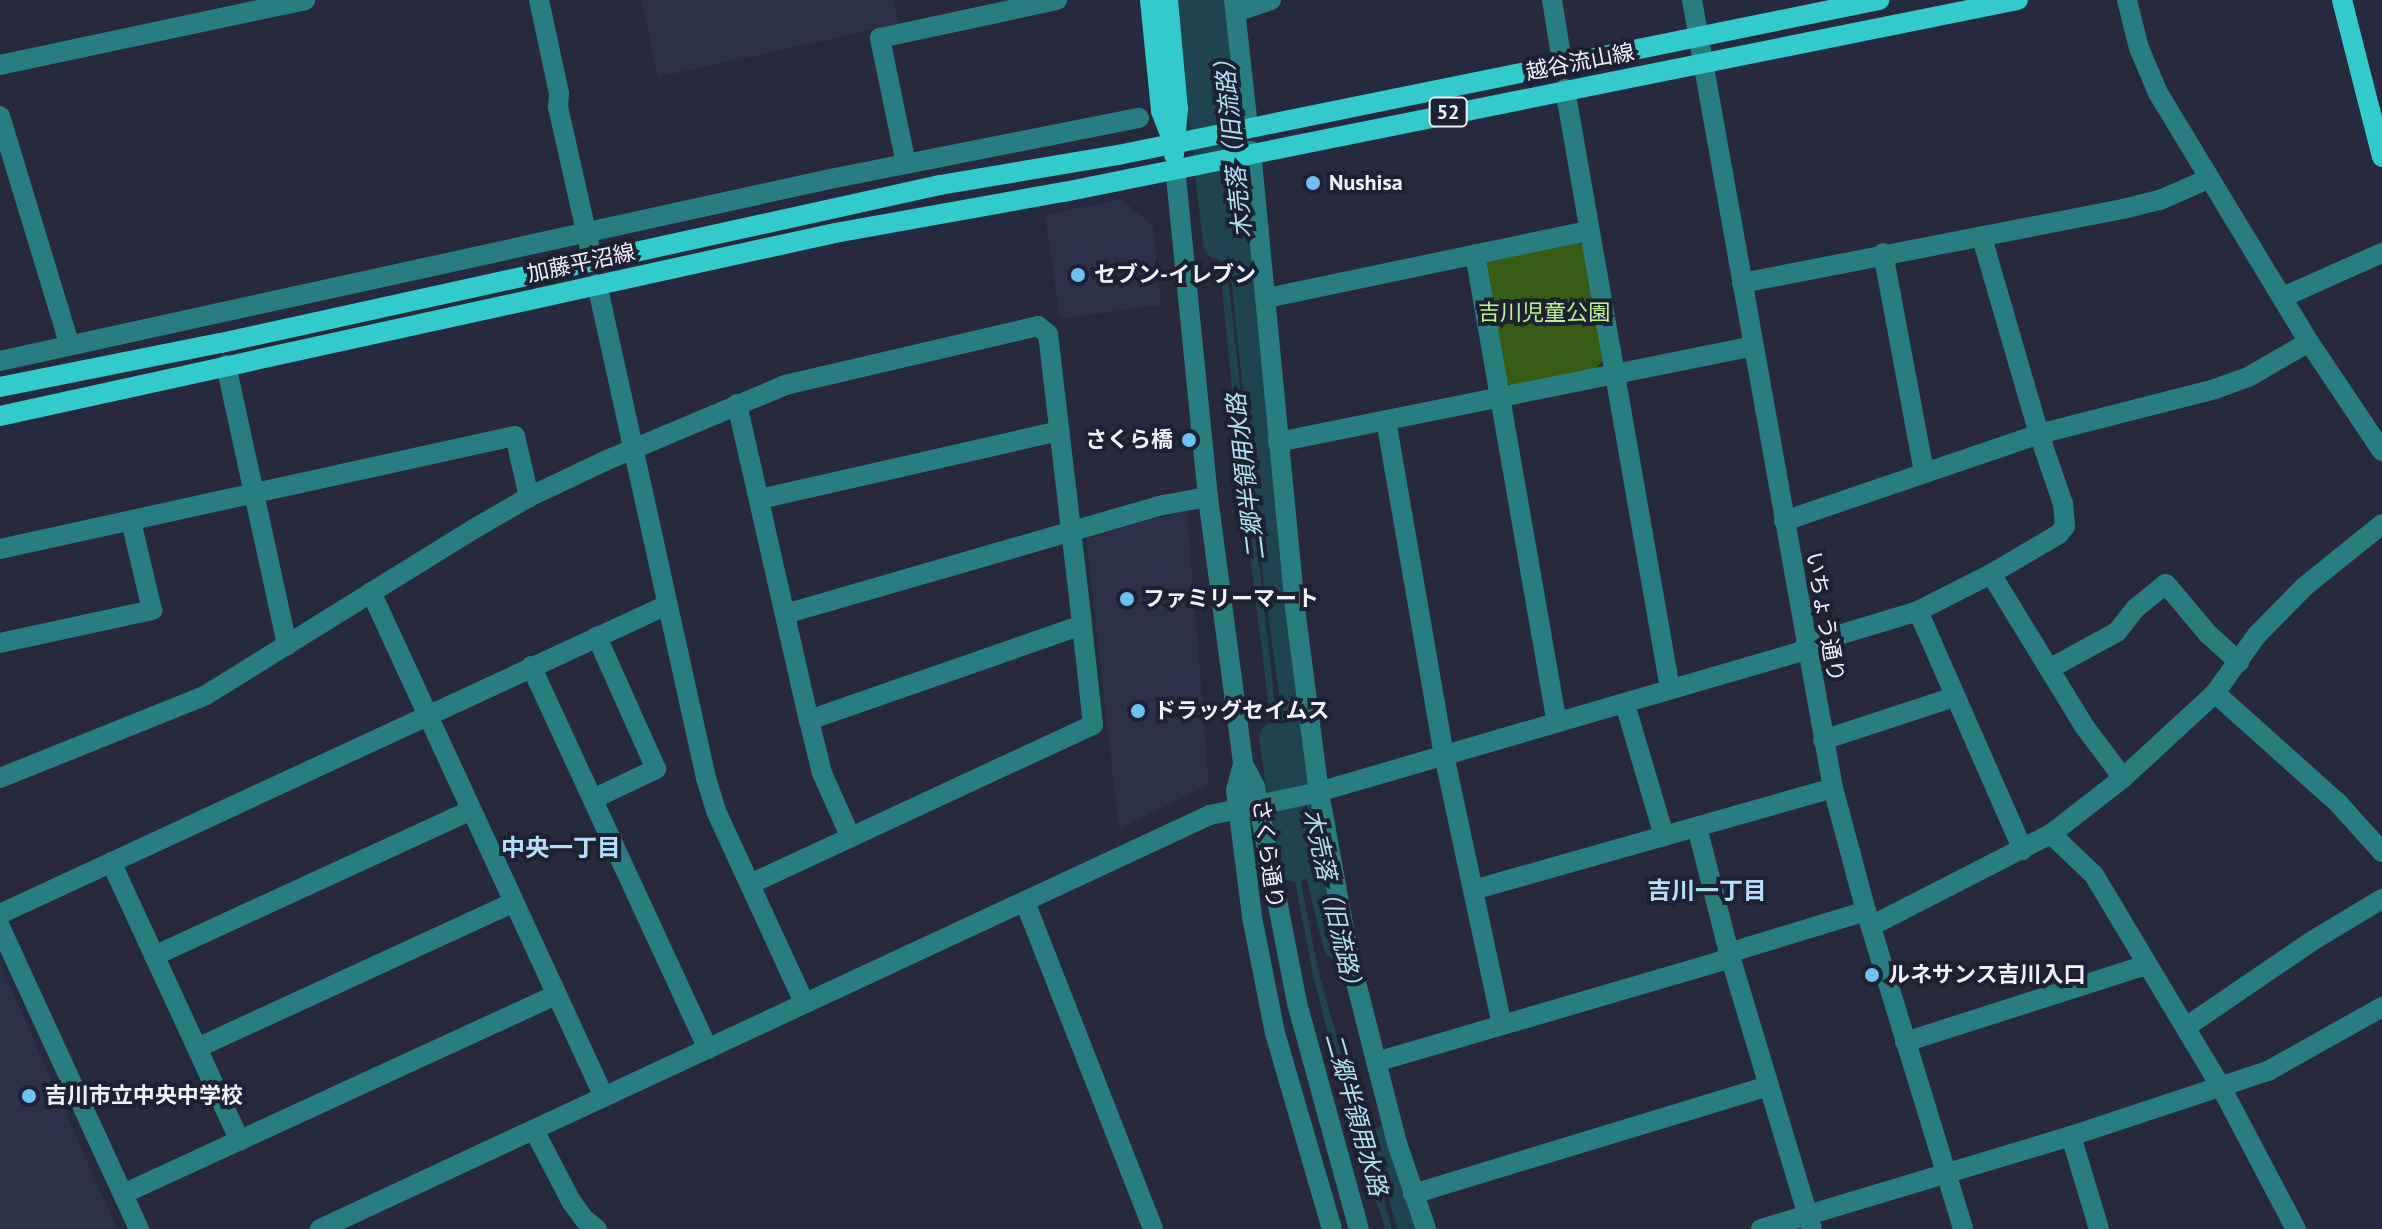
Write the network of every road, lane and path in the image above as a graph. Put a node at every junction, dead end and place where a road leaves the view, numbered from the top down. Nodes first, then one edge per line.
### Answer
1 (305, 0) edge
2 (539, 0) edge
3 (1057, 0) edge
4 (1150, 0) edge
5 (1168, 0) edge
6 (1271, 0) edge
7 (1552, 0) edge
8 (1692, 0) edge
9 (2018, 0) edge
10 (2127, 0) edge
11 (2342, 0) edge
12 (1869, 1) edge
13 (244, 6) edge
14 (1235, 6) edge
15 (1697, 36) junction
16 (1562, 62) junction
17 (1701, 62) junction
18 (0, 65) edge
19 (1565, 89) junction
20 (0, 116) edge
21 (1139, 118) dead end
22 (1244, 128) junction
23 (1174, 143) junction
24 (1251, 151) junction
25 (2382, 157) edge
26 (906, 164) junction
27 (1175, 167) junction
28 (2208, 179) junction
29 (822, 181) junction
30 (827, 210) junction
31 (1589, 231) junction
32 (588, 234) junction
33 (1982, 238) junction
34 (1883, 253) junction
35 (2382, 253) edge
36 (1475, 254) junction
37 (593, 262) junction
38 (1742, 283) junction
39 (597, 284) junction
40 (2283, 297) junction
41 (1267, 298) junction
42 (215, 313) junction
43 (2309, 342) junction
44 (221, 343) junction
45 (70, 346) junction
46 (1753, 346) junction
47 (0, 361) edge
48 (226, 365) junction
49 (1615, 375) junction
50 (0, 387) edge
51 (1500, 397) junction
52 (737, 404) junction
53 (0, 416) edge
54 (1386, 420) junction
55 (1059, 431) junction
56 (2039, 434) junction
57 (1278, 442) junction
58 (634, 450) junction
59 (2382, 451) edge
60 (1924, 473) junction
61 (256, 495) junction
62 (529, 497) junction
63 (1208, 497) junction
64 (760, 499) junction
65 (131, 521) junction
66 (1784, 521) junction
67 (2382, 524) edge
68 (1072, 533) junction
69 (0, 549) edge
70 (1991, 574) junction
71 (371, 592) junction
72 (667, 605) junction
73 (1918, 611) junction
74 (785, 614) junction
75 (1082, 625) junction
76 (597, 637) junction
77 (0, 643) edge
78 (287, 645) junction
79 (1805, 648) junction
80 (2239, 662) junction
81 (531, 666) junction
82 (2049, 669) junction
83 (1670, 689) junction
84 (2215, 693) junction
85 (1954, 697) junction
86 (1625, 704) junction
87 (427, 715) junction
88 (809, 720) junction
89 (1557, 722) junction
90 (1823, 740) junction
91 (1444, 755) junction
92 (0, 778) edge
93 (2123, 778) junction
94 (1833, 788) junction
95 (1317, 792) junction
96 (593, 799) junction
97 (1257, 807) junction
98 (471, 810) junction
99 (1697, 827) junction
100 (2051, 834) junction
101 (850, 836) junction
102 (1664, 836) junction
103 (2023, 850) junction
104 (2382, 852) edge
105 (111, 862) junction
106 (750, 884) junction
107 (1473, 890) junction
108 (2382, 899) edge
109 (514, 902) junction
110 (1025, 902) junction
111 (0, 914) edge
112 (1869, 919) junction
113 (0, 927) edge
114 (154, 956) junction
115 (1730, 956) junction
116 (2147, 965) junction
117 (556, 995) junction
118 (804, 1002) junction
119 (2382, 1007) edge
120 (1502, 1025) junction
121 (2186, 1027) junction
122 (1905, 1042) junction
123 (197, 1048) junction
124 (708, 1049) junction
125 (1376, 1062) junction
126 (1769, 1086) junction
127 (2221, 1087) junction
128 (604, 1097) junction
129 (534, 1130) junction
130 (2071, 1136) junction
131 (240, 1141) junction
132 (1947, 1173) junction
133 (123, 1194) junction
134 (1413, 1194) junction
135 (1810, 1222) edge
136 (139, 1229) edge
137 (320, 1229) edge
138 (597, 1229) edge
139 (1153, 1229) edge
140 (1332, 1229) edge
141 (1359, 1229) edge
142 (1426, 1229) edge
143 (1761, 1229) edge
144 (1963, 1229) edge
145 (2099, 1229) edge
146 (2296, 1229) edge

1 - 13 street
2 - 32 street
3 - 26 street
4 - 23 main road
5 - 23 main road
6 - 14 street
7 - 16 street
8 - 15 street, いちょう通り
9 - 17 main road, 越谷流山線 / 52
10 - 28 street
11 - 25 main road
12 - 15 main road, 越谷流山線 / 52
13 - 18 street
14 - 22 street
15 - 16 main road, 越谷流山線 / 52
15 - 17 street, いちょう通り
16 - 22 main road, 越谷流山線 / 52
17 - 19 main road, 越谷流山線 / 52
17 - 38 street, いちょう通り
19 - 24 main road, 越谷流山線 / 52
19 - 31 street
20 - 45 street
21 - 26 street
22 - 23 main road, 越谷流山線 / 52
23 - 27 main road
23 - 30 main road, 加藤平沼線
24 - 27 main road, 越谷流山線 / 52
24 - 41 street
26 - 29 street
27 - 39 main road, 加藤平沼線
27 - 63 street, さくら通り
28 - 33 street
28 - 40 street
29 - 30 street
29 - 32 street
30 - 37 main road, 加藤平沼線
31 - 36 street
31 - 49 street
32 - 37 street
32 - 42 street
33 - 34 street
33 - 56 street
34 - 38 street
34 - 60 street
35 - 40 street
36 - 41 street
36 - 51 street
37 - 44 main road, 加藤平沼線
38 - 46 street, いちょう通り
39 - 48 main road, 加藤平沼線
39 - 58 street
40 - 43 street
41 - 57 street
42 - 44 street
42 - 45 street
43 - 56 street
43 - 59 street
44 - 50 main road, 加藤平沼線
45 - 47 street
46 - 49 street
46 - 66 street, いちょう通り
48 - 53 main road, 加藤平沼線
48 - 61 street
49 - 51 street
49 - 83 street
51 - 54 street
51 - 89 street
52 - 55 street
52 - 58 street
52 - 64 street
54 - 57 street
54 - 91 street
55 - 64 street
55 - 68 street
56 - 60 street
56 - 70 street
57 - 95 street
58 - 62 street
58 - 72 street
60 - 66 street
61 - 62 street
61 - 65 street
61 - 78 street
62 - 71 street
63 - 68 street
63 - 97 street, さくら通り
64 - 74 street
65 - 69 street
65 - 77 street
66 - 79 street, いちょう通り
67 - 80 street
68 - 74 street
68 - 75 street
70 - 73 street
70 - 82 street
71 - 78 street
71 - 87 street
72 - 76 street
72 - 106 street
73 - 79 street
73 - 85 street
74 - 88 street
75 - 88 street
75 - 101 street
76 - 81 street
76 - 96 street
78 - 92 street
79 - 83 street
79 - 90 street, いちょう通り
80 - 82 street
80 - 84 street
81 - 87 street
81 - 96 street
82 - 93 street
83 - 86 street
84 - 93 street
84 - 104 street
85 - 90 street
85 - 103 street
86 - 89 street
86 - 102 street
87 - 98 street
87 - 105 street
88 - 101 street
89 - 91 street
90 - 94 street, いちょう通り
91 - 95 street
91 - 107 street
93 - 100 street
94 - 99 street
94 - 112 street, いちょう通り
95 - 97 street
95 - 125 street
96 - 124 street
97 - 110 street
97 - 140 street, さくら通り
97 - 141 street, さくら通り
98 - 109 street
98 - 114 street
99 - 102 street
99 - 115 street
100 - 103 street
100 - 116 street
101 - 106 street
102 - 107 street
103 - 112 street
105 - 111 street
105 - 114 street
106 - 118 street
107 - 120 street
108 - 121 street
109 - 117 street
109 - 123 street
110 - 118 street
110 - 139 street
112 - 115 street
112 - 122 street, いちょう通り
113 - 133 street
114 - 123 street
115 - 120 street
115 - 126 street
116 - 121 street
116 - 122 street
117 - 128 street
117 - 131 street
118 - 124 street
119 - 127 street
120 - 125 street
121 - 127 street
122 - 132 street, いちょう通り
123 - 131 street
124 - 128 street
125 - 134 street
126 - 134 street
126 - 135 street
127 - 130 street
127 - 146 street
128 - 129 street
129 - 137 street
129 - 138 street
130 - 132 street
130 - 145 street
131 - 133 street
132 - 135 street
132 - 144 street, いちょう通り
133 - 136 street
134 - 142 street
135 - 143 street

